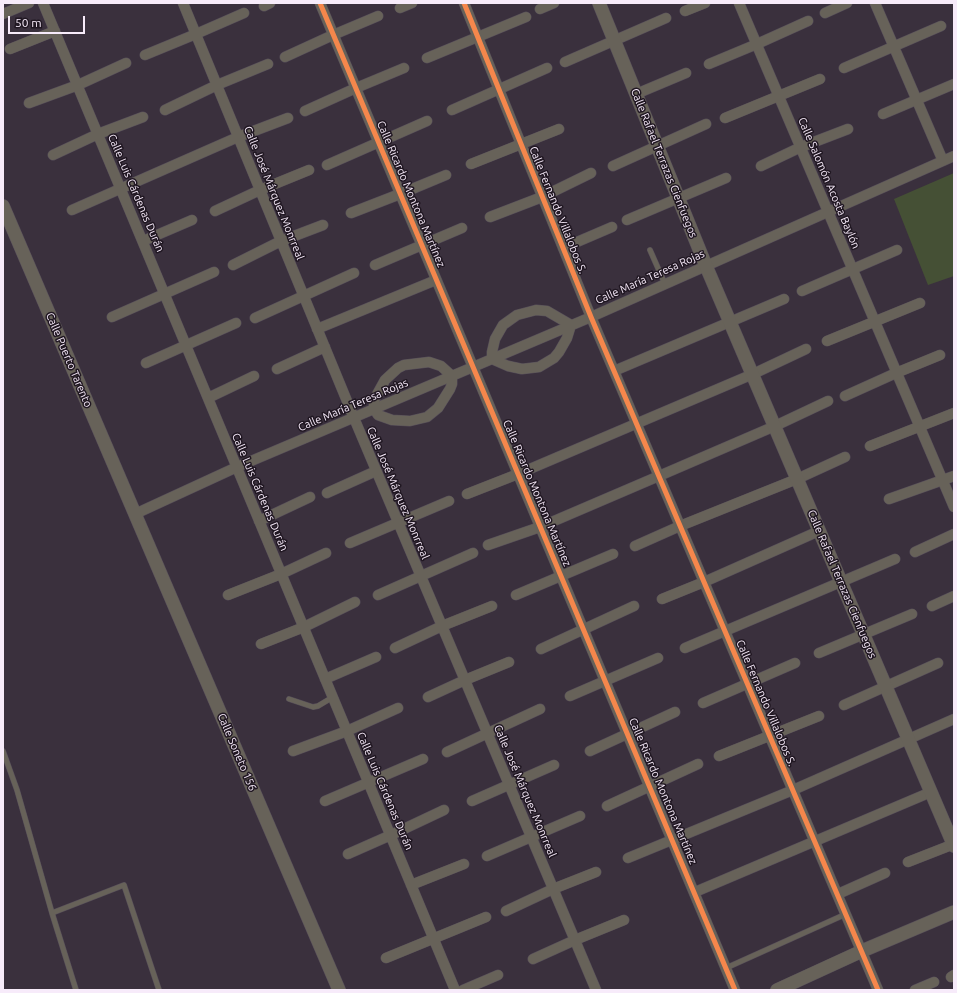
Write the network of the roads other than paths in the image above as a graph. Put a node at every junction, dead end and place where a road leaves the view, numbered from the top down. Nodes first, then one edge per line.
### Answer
1 (29, 3) edge
2 (43, 3) edge
3 (183, 3) edge
4 (320, 3) edge
5 (412, 3) edge
6 (464, 3) edge
7 (554, 3) edge
8 (599, 3) edge
9 (705, 3) edge
10 (739, 3) edge
11 (847, 3) edge
12 (875, 3) edge
13 (400, 8) dead end
14 (540, 9) dead end
15 (685, 10) dead end
16 (5, 12) edge
17 (244, 13) dead end
18 (825, 13) dead end
19 (378, 16) dead end
20 (526, 17) dead end
21 (666, 18) dead end
22 (808, 21) dead end
23 (941, 26) dead end
24 (55, 31) junction
25 (196, 34) junction
26 (333, 35) junction
27 (478, 38) junction
28 (614, 40) junction
29 (756, 44) junction
30 (894, 46) junction
31 (10, 49) dead end
32 (145, 55) dead end
33 (285, 57) dead end
34 (427, 58) dead end
35 (565, 62) dead end
36 (126, 63) dead end
37 (268, 64) dead end
38 (709, 64) dead end
39 (404, 68) dead end
40 (547, 68) dead end
41 (844, 68) dead end
42 (686, 73) dead end
43 (820, 79) dead end
44 (954, 84) edge
45 (78, 85) junction
46 (217, 86) junction
47 (356, 88) junction
48 (499, 90) junction
49 (636, 94) junction
50 (779, 95) junction
51 (917, 100) junction
52 (29, 103) dead end
53 (165, 110) dead end
54 (452, 110) dead end
55 (305, 111) dead end
56 (883, 114) dead end
57 (143, 117) dead end
58 (288, 118) dead end
59 (725, 118) dead end
60 (427, 121) dead end
61 (706, 124) dead end
62 (559, 129) dead end
63 (848, 129) dead end
64 (98, 134) junction
65 (238, 137) junction
66 (378, 142) junction
67 (521, 144) junction
68 (658, 146) junction
69 (801, 147) junction
70 (54, 155) dead end
71 (954, 156) edge
72 (943, 161) junction
73 (471, 164) dead end
74 (327, 165) dead end
75 (613, 166) dead end
76 (761, 166) dead end
77 (309, 170) dead end
78 (591, 173) dead end
79 (446, 174) dead end
80 (726, 178) dead end
81 (121, 189) junction
82 (260, 190) junction
83 (400, 194) junction
84 (542, 197) junction
85 (679, 198) junction
86 (3, 206) edge
87 (72, 210) dead end
88 (215, 211) dead end
89 (828, 212) junction
90 (350, 213) dead end
91 (490, 217) dead end
92 (192, 220) dead end
93 (627, 220) dead end
94 (323, 225) dead end
95 (612, 227) dead end
96 (462, 228) dead end
97 (143, 241) junction
98 (281, 241) junction
99 (422, 245) junction
100 (563, 248) junction
101 (650, 250) dead end
102 (897, 250) dead end
103 (233, 265) dead end
104 (376, 265) dead end
105 (706, 266) junction
106 (852, 270) junction
107 (214, 272) dead end
108 (354, 273) dead end
109 (436, 280) junction
110 (665, 284) junction
111 (802, 291) dead end
112 (164, 293) junction
113 (303, 295) junction
114 (784, 299) dead end
115 (920, 303) dead end
116 (112, 317) dead end
117 (591, 317) junction
118 (256, 318) dead end
119 (874, 321) junction
120 (731, 322) junction
121 (236, 323) dead end
122 (570, 325) junction
123 (317, 329) junction
124 (827, 341) dead end
125 (186, 346) junction
126 (325, 347) junction
127 (806, 349) dead end
128 (940, 356) dead end
129 (492, 359) junction
130 (146, 363) dead end
131 (473, 367) junction
132 (277, 369) dead end
133 (614, 371) junction
134 (896, 373) junction
135 (753, 374) junction
136 (254, 376) dead end
137 (452, 376) junction
138 (845, 396) dead end
139 (208, 398) junction
140 (828, 400) dead end
141 (374, 409) junction
142 (954, 413) edge
143 (354, 418) junction
144 (636, 423) junction
145 (775, 426) junction
146 (920, 427) junction
147 (870, 446) dead end
148 (845, 456) dead end
149 (237, 467) junction
150 (376, 471) junction
151 (518, 474) junction
152 (659, 476) junction
153 (954, 476) edge
154 (797, 479) junction
155 (943, 480) junction
156 (327, 493) dead end
157 (467, 494) dead end
158 (310, 497) dead end
159 (889, 499) dead end
160 (449, 501) dead end
161 (954, 507) edge
162 (135, 514) junction
163 (259, 521) junction
164 (398, 523) junction
165 (680, 526) junction
166 (540, 527) junction
167 (819, 530) junction
168 (954, 534) edge
169 (350, 543) dead end
170 (488, 545) dead end
171 (634, 546) dead end
172 (473, 552) dead end
173 (915, 552) dead end
174 (326, 553) dead end
175 (612, 554) dead end
176 (894, 559) dead end
177 (281, 574) junction
178 (561, 575) junction
179 (421, 577) junction
180 (841, 581) junction
181 (704, 582) junction
182 (228, 595) dead end
183 (378, 595) dead end
184 (516, 595) dead end
185 (954, 596) edge
186 (662, 598) dead end
187 (355, 602) dead end
188 (492, 606) dead end
189 (634, 606) dead end
190 (932, 606) dead end
191 (912, 614) dead end
192 (442, 626) junction
193 (304, 627) junction
194 (584, 629) junction
195 (725, 631) junction
196 (864, 635) junction
197 (261, 644) dead end
198 (395, 648) dead end
199 (541, 648) dead end
200 (685, 648) dead end
201 (819, 653) dead end
202 (376, 657) dead end
203 (658, 658) dead end
204 (509, 662) dead end
205 (795, 663) dead end
206 (938, 663) dead end
207 (325, 679) junction
208 (465, 680) junction
209 (605, 681) junction
210 (747, 683) junction
211 (886, 687) junction
212 (570, 696) dead end
213 (428, 697) dead end
214 (333, 698) junction
215 (289, 699) dead end
216 (703, 703) dead end
217 (844, 705) dead end
218 (398, 708) dead end
219 (540, 709) dead end
220 (675, 712) dead end
221 (819, 716) dead end
222 (954, 719) edge
223 (347, 730) junction
224 (487, 734) junction
225 (628, 734) junction
226 (769, 735) junction
227 (909, 740) junction
228 (3, 751) edge
229 (293, 751) dead end
230 (590, 751) dead end
231 (447, 752) dead end
232 (719, 756) dead end
233 (423, 759) dead end
234 (698, 764) dead end
235 (554, 765) dead end
236 (369, 783) junction
237 (509, 785) junction
238 (650, 786) junction
239 (793, 790) junction
240 (931, 792) junction
241 (325, 801) dead end
242 (472, 801) dead end
243 (607, 806) dead end
244 (444, 810) dead end
245 (580, 816) dead end
246 (391, 835) junction
247 (531, 838) junction
248 (672, 839) junction
249 (815, 842) junction
250 (954, 845) edge
251 (348, 854) dead end
252 (487, 856) dead end
253 (628, 858) dead end
254 (908, 862) dead end
255 (464, 864) dead end
256 (596, 872) dead end
257 (885, 873) dead end
258 (411, 885) junction
259 (553, 889) junction
260 (695, 892) junction
261 (838, 894) junction
262 (506, 910) dead end
263 (52, 912) junction
264 (954, 912) edge
265 (846, 914) junction
266 (486, 918) dead end
267 (624, 920) dead end
268 (434, 938) junction
269 (575, 940) junction
270 (862, 951) junction
271 (386, 958) dead end
272 (533, 959) dead end
273 (726, 968) junction
274 (498, 976) dead end
275 (934, 982) dead end
276 (76, 990) edge
277 (159, 990) edge
278 (339, 990) edge
279 (455, 990) edge
280 (464, 990) edge
281 (596, 990) edge
282 (735, 990) edge
283 (777, 990) edge
284 (878, 990) edge
285 (914, 990) edge

1 - 16 street
2 - 24 street, Calle Luis Cárdenas Durán
3 - 25 street, Calle José Márquez Monrreal
4 - 26 street, Calle Ricardo Montona Martínez
5 - 13 street
6 - 27 street, Calle Fernando Villalobos S.
7 - 14 street
8 - 28 street, Calle Rafael Terrazas Cienfuegos
9 - 15 street
10 - 29 street, Calle Salomón Acosta Baylón
11 - 18 street
12 - 30 street
17 - 25 street
19 - 26 street
20 - 27 street
21 - 28 street
22 - 29 street
23 - 30 street
24 - 31 street
24 - 45 street, Calle Luis Cárdenas Durán
25 - 32 street
25 - 46 street, Calle José Márquez Monrreal
26 - 33 street
26 - 47 street, Calle Ricardo Montona Martínez
27 - 34 street
27 - 48 street, Calle Fernando Villalobos S.
28 - 35 street
28 - 49 street, Calle Rafael Terrazas Cienfuegos
29 - 38 street
29 - 50 street, Calle Salomón Acosta Baylón
30 - 41 street
30 - 51 street
36 - 45 street
37 - 46 street
39 - 47 street
40 - 48 street
42 - 49 street
43 - 50 street
44 - 51 street
45 - 52 street
45 - 64 street, Calle Luis Cárdenas Durán
46 - 53 street
46 - 65 street, Calle José Márquez Monrreal
47 - 55 street
47 - 66 street, Calle Ricardo Montona Martínez
48 - 54 street
48 - 67 street, Calle Fernando Villalobos S.
49 - 68 street, Calle Rafael Terrazas Cienfuegos
50 - 59 street
50 - 69 street, Calle Salomón Acosta Baylón
51 - 56 street
51 - 72 street
57 - 64 street
58 - 65 street
60 - 66 street
61 - 68 street
62 - 67 street
63 - 69 street
64 - 70 street
64 - 81 street, Calle Luis Cárdenas Durán
65 - 81 street
65 - 82 street, Calle José Márquez Monrreal
66 - 74 street
66 - 83 street, Calle Ricardo Montona Martínez
67 - 73 street
67 - 84 street, Calle Fernando Villalobos S.
68 - 75 street
68 - 85 street, Calle Rafael Terrazas Cienfuegos
69 - 76 street
69 - 89 street, Calle Salomón Acosta Baylón
71 - 72 street, Calle María Teresa Rojas
72 - 89 street, Calle María Teresa Rojas
77 - 82 street
78 - 84 street
79 - 83 street
80 - 85 street
81 - 87 street
81 - 97 street, Calle Luis Cárdenas Durán
82 - 88 street
82 - 98 street, Calle José Márquez Monrreal
83 - 90 street
83 - 99 street, Calle Ricardo Montona Martínez
84 - 91 street
84 - 100 street, Calle Fernando Villalobos S.
85 - 93 street
85 - 105 street, Calle Rafael Terrazas Cienfuegos
86 - 162 street, Calle Puerto Tarento
89 - 105 street, Calle María Teresa Rojas
89 - 106 street, Calle Salomón Acosta Baylón
92 - 97 street
94 - 98 street
95 - 100 street
96 - 99 street
97 - 112 street, Calle Luis Cárdenas Durán
98 - 103 street
98 - 113 street, Calle José Márquez Monrreal
99 - 104 street
99 - 109 street, Calle Ricardo Montona Martínez
100 - 117 street, Calle Fernando Villalobos S.
101 - 110 lane
102 - 106 street
105 - 110 street, Calle María Teresa Rojas
105 - 120 street, Calle Rafael Terrazas Cienfuegos
106 - 111 street
106 - 119 street, Calle Salomón Acosta Baylón
107 - 112 street
108 - 113 street
109 - 123 street
109 - 131 street, Calle Ricardo Montona Martínez
110 - 117 street, Calle María Teresa Rojas
112 - 116 street
112 - 125 street, Calle Luis Cárdenas Durán
113 - 118 street
113 - 123 street, Calle José Márquez Monrreal
114 - 120 street
115 - 119 street
117 - 122 street, Calle María Teresa Rojas
117 - 133 street, Calle Fernando Villalobos S.
119 - 124 street
119 - 134 street, Calle Salomón Acosta Baylón
120 - 133 street
120 - 135 street, Calle Rafael Terrazas Cienfuegos
121 - 125 street
122 - 129 street, Calle María Teresa Rojas
122 - 129 street
122 - 129 street
123 - 126 street, Calle José Márquez Monrreal
125 - 130 street
125 - 139 street, Calle Luis Cárdenas Durán
126 - 132 street
126 - 143 street, Calle José Márquez Monrreal
127 - 135 street
128 - 134 street
129 - 131 street, Calle María Teresa Rojas
131 - 137 street, Calle María Teresa Rojas
131 - 151 street, Calle Ricardo Montona Martínez
133 - 144 street, Calle Fernando Villalobos S.
134 - 138 street
134 - 146 street, Calle Salomón Acosta Baylón
135 - 144 street
135 - 145 street, Calle Rafael Terrazas Cienfuegos
136 - 139 street
137 - 141 street, Calle María Teresa Rojas
137 - 141 street
137 - 141 street
139 - 149 street, Calle Luis Cárdenas Durán
140 - 145 street
141 - 143 street, Calle María Teresa Rojas
142 - 146 street
143 - 149 street, Calle María Teresa Rojas
143 - 150 street, Calle José Márquez Monrreal
144 - 151 street
144 - 152 street, Calle Fernando Villalobos S.
145 - 152 street
145 - 154 street, Calle Rafael Terrazas Cienfuegos
146 - 147 street
146 - 155 street, Calle Salomón Acosta Baylón
148 - 154 street
149 - 162 street, Calle María Teresa Rojas
149 - 163 street, Calle Luis Cárdenas Durán
150 - 156 street
150 - 164 street, Calle José Márquez Monrreal
151 - 157 street
151 - 166 street, Calle Ricardo Montona Martínez
152 - 165 street, Calle Fernando Villalobos S.
152 - 166 street
153 - 155 street
154 - 165 street
154 - 167 street, Calle Rafael Terrazas Cienfuegos
155 - 159 street
155 - 161 street, Calle Salomón Acosta Baylón
158 - 163 street
160 - 164 street
162 - 278 street, Calle Soneto 156
163 - 177 street, Calle Luis Cárdenas Durán
164 - 169 street
164 - 179 street, Calle José Márquez Monrreal
165 - 171 street
165 - 181 street, Calle Fernando Villalobos S.
166 - 170 street
166 - 178 street, Calle Ricardo Montona Martínez
167 - 180 street, Calle Rafael Terrazas Cienfuegos
167 - 181 street
168 - 173 street
172 - 179 street
174 - 177 street
175 - 178 street
176 - 180 street
177 - 182 street
177 - 193 street, Calle Luis Cárdenas Durán
178 - 184 street
178 - 194 street, Calle Ricardo Montona Martínez
179 - 183 street
179 - 192 street, Calle José Márquez Monrreal
180 - 195 street
180 - 196 street, Calle Rafael Terrazas Cienfuegos
181 - 186 street
181 - 195 street, Calle Fernando Villalobos S.
185 - 190 street
187 - 193 street
188 - 192 street
189 - 194 street
191 - 196 street
192 - 198 street
192 - 208 street, Calle José Márquez Monrreal
193 - 197 street
193 - 207 street, Calle Luis Cárdenas Durán
194 - 199 street
194 - 209 street, Calle Ricardo Montona Martínez
195 - 200 street
195 - 210 street, Calle Fernando Villalobos S.
196 - 201 street
196 - 211 street, Calle Rafael Terrazas Cienfuegos
202 - 207 street
203 - 209 street
204 - 208 street
205 - 210 street
206 - 211 street
207 - 214 street, Calle Luis Cárdenas Durán
208 - 213 street
208 - 224 street, Calle José Márquez Monrreal
209 - 212 street
209 - 225 street, Calle Ricardo Montona Martínez
210 - 216 street
210 - 226 street, Calle Fernando Villalobos S.
211 - 217 street
211 - 227 street, Calle Rafael Terrazas Cienfuegos
214 - 215 lane
214 - 223 street, Calle Luis Cárdenas Durán
218 - 223 street
219 - 224 street
220 - 225 street
221 - 226 street
222 - 227 street
223 - 229 street
223 - 236 street, Calle Luis Cárdenas Durán
224 - 231 street
224 - 237 street, Calle José Márquez Monrreal
225 - 230 street
225 - 238 street, Calle Ricardo Montona Martínez
226 - 232 street
226 - 239 street, Calle Fernando Villalobos S.
227 - 239 street
227 - 240 street, Calle Rafael Terrazas Cienfuegos
228 - 263 lane
233 - 236 street
234 - 238 street
235 - 237 street
236 - 241 street
236 - 246 street, Calle Luis Cárdenas Durán
237 - 242 street
237 - 247 street, Calle José Márquez Monrreal
238 - 243 street
238 - 248 street, Calle Ricardo Montona Martínez
239 - 248 street
239 - 249 street, Calle Fernando Villalobos S.
240 - 249 street
240 - 250 street, Calle Rafael Terrazas Cienfuegos
244 - 246 street
245 - 247 street
246 - 251 street
246 - 258 street, Calle Luis Cárdenas Durán
247 - 252 street
247 - 259 street, Calle José Márquez Monrreal
248 - 253 street
248 - 260 street, Calle Ricardo Montona Martínez
249 - 260 street
249 - 261 street, Calle Fernando Villalobos S.
250 - 254 street
255 - 258 street
256 - 259 street
257 - 261 street
258 - 268 street, Calle Luis Cárdenas Durán
259 - 262 street
259 - 269 street, Calle José Márquez Monrreal
260 - 273 street, Calle Ricardo Montona Martínez
261 - 265 street, Calle Fernando Villalobos S.
263 - 276 lane
263 - 277 lane
264 - 270 street
265 - 270 street, Calle Fernando Villalobos S.
265 - 273 lane
266 - 268 street
267 - 269 street
268 - 271 street
268 - 279 street, Calle Luis Cárdenas Durán
269 - 272 street
269 - 281 street, Calle José Márquez Monrreal
270 - 283 street
270 - 284 street, Calle Fernando Villalobos S.
273 - 282 street, Calle Ricardo Montona Martínez
274 - 280 street
275 - 285 street

